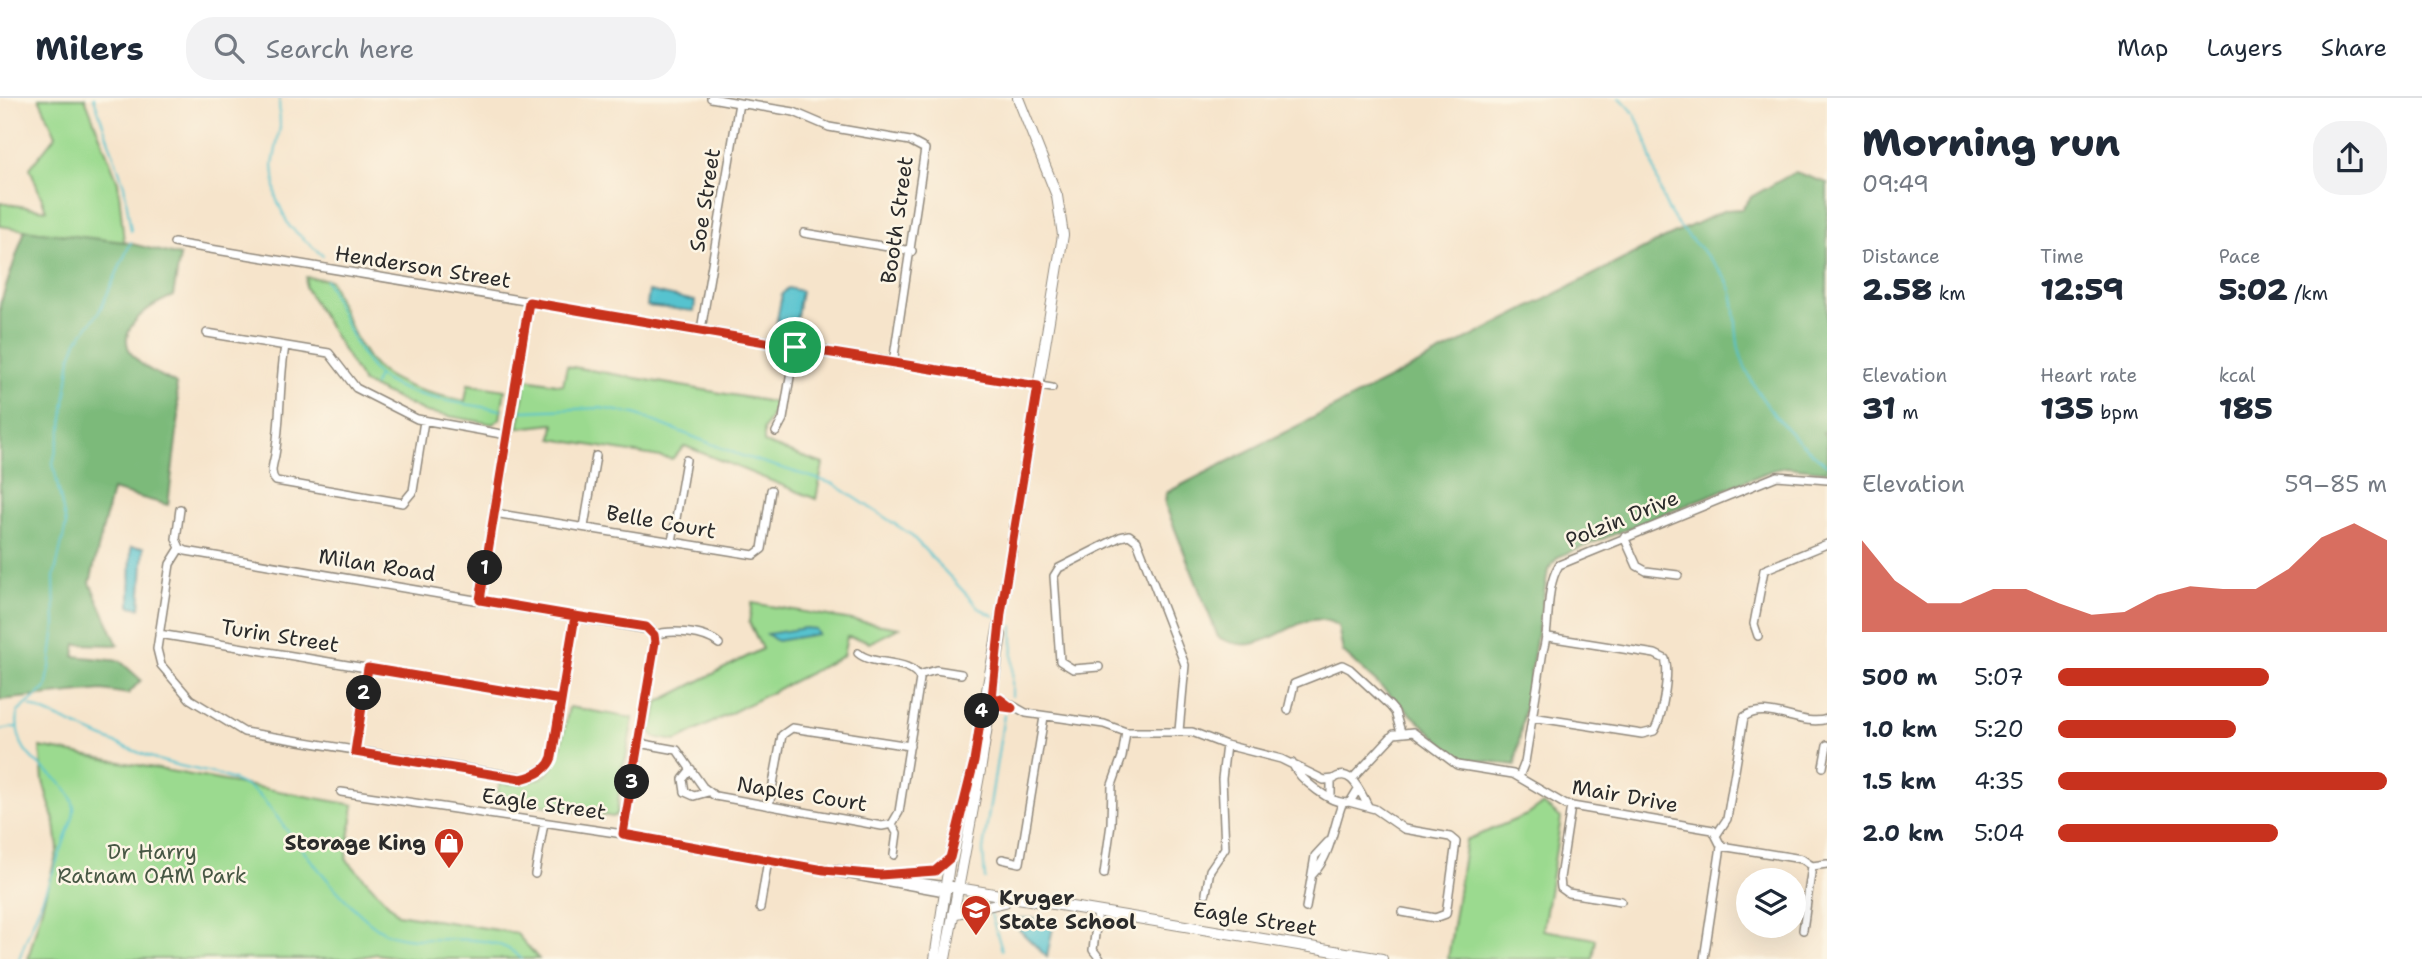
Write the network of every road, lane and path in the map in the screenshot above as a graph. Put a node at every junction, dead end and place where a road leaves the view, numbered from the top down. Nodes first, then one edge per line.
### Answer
1 (711, 98) edge
2 (1018, 98) edge
3 (739, 103) junction
4 (804, 233) dead end
5 (174, 243) dead end
6 (912, 251) junction
7 (529, 302) junction
8 (701, 330) junction
9 (207, 333) dead end
10 (285, 345) junction
11 (795, 347) junction
12 (893, 363) junction
13 (1038, 386) junction
14 (1052, 388) dead end
15 (424, 421) junction
16 (776, 432) dead end
17 (507, 435) junction
18 (596, 456) dead end
19 (687, 460) dead end
20 (1827, 480) edge
21 (771, 490) dead end
22 (180, 509) dead end
23 (494, 513) junction
24 (584, 527) junction
25 (1624, 537) junction
26 (672, 542) junction
27 (1827, 544) edge
28 (180, 548) junction
29 (1678, 575) dead end
30 (480, 600) junction
31 (575, 616) junction
32 (159, 634) junction
33 (654, 635) junction
34 (1758, 636) dead end
35 (1548, 637) junction
36 (719, 644) dead end
37 (858, 653) dead end
38 (1099, 667) dead end
39 (368, 668) junction
40 (961, 674) dead end
41 (919, 675) junction
42 (561, 700) junction
43 (988, 701) junction
44 (1288, 710) dead end
45 (1044, 717) junction
46 (1532, 717) junction
47 (1826, 722) edge
48 (1179, 731) junction
49 (1126, 732) junction
50 (1401, 732) junction
51 (638, 743) junction
52 (1226, 745) junction
53 (1827, 745) edge
54 (910, 746) junction
55 (355, 752) junction
56 (1292, 763) junction
57 (1824, 767) dead end
58 (691, 769) junction
59 (1519, 777) junction
60 (1353, 778) junction
61 (1334, 779) junction
62 (1358, 789) junction
63 (341, 792) dead end
64 (708, 793) junction
65 (1331, 797) junction
66 (1345, 803) junction
67 (769, 806) junction
68 (1368, 806) junction
69 (1571, 806) junction
70 (544, 823) junction
71 (892, 824) junction
72 (623, 834) junction
73 (1717, 834) junction
74 (1721, 846) junction
75 (894, 855) dead end
76 (950, 858) junction
77 (1002, 859) dead end
78 (768, 860) junction
79 (1827, 864) edge
80 (1812, 866) junction
81 (824, 870) junction
82 (535, 874) dead end
83 (1104, 874) dead end
84 (880, 875) junction
85 (946, 889) junction
86 (957, 891) junction
87 (1206, 893) dead end
88 (1621, 901) dead end
89 (1005, 902) junction
90 (760, 908) dead end
91 (1306, 908) dead end
92 (1806, 909) edge
93 (1402, 912) dead end
94 (953, 914) junction
95 (1098, 914) junction
96 (935, 959) edge
97 (945, 959) edge
98 (1100, 959) edge
99 (1382, 959) edge
100 (1704, 959) edge

1 - 3 street
2 - 13 street
3 - 6 street, Booth Street
3 - 8 street, Soe Street
4 - 6 street
5 - 7 street, Henderson Street
6 - 12 street, Booth Street
7 - 8 street, Henderson Street
7 - 17 street
8 - 11 street, Henderson Street
9 - 10 street
10 - 15 street
10 - 15 street
11 - 12 street, Henderson Street
11 - 16 street
12 - 13 street, Henderson Street
13 - 14 street, Henderson Street
13 - 43 street
15 - 17 street
17 - 23 street
18 - 24 street
19 - 26 street
20 - 25 street, Polzin Drive
21 - 26 street, Belle Court
22 - 28 street
23 - 24 street, Belle Court
23 - 30 street
24 - 26 street, Belle Court
25 - 29 street
25 - 35 street, Polzin Drive
27 - 34 street
28 - 30 street, Milan Road
28 - 32 street
30 - 31 street, Milan Road
31 - 33 street, Milan Road
31 - 42 street
32 - 39 street, Turin Street
32 - 55 street
33 - 36 street
33 - 51 street
35 - 46 street, Polzin Drive
35 - 46 street
37 - 41 street
38 - 48 street
39 - 42 street, Turin Street
39 - 55 street
40 - 41 street
41 - 54 street, Naples Court
42 - 55 street
43 - 45 street
43 - 76 street
43 - 86 street
44 - 50 street
45 - 49 street
45 - 77 street
46 - 59 street, Polzin Drive
47 - 73 street
48 - 49 street
48 - 52 street
49 - 83 street
50 - 59 street, Mair Drive
50 - 60 street
51 - 58 street, Naples Court
51 - 72 street
52 - 56 street
52 - 87 street
53 - 57 street
54 - 67 street
54 - 71 street, Naples Court
56 - 61 street
56 - 65 street
58 - 64 street, Naples Court
58 - 64 street, Naples Court
59 - 69 street, Mair Drive
60 - 61 street
60 - 62 street
61 - 65 street
62 - 66 street
62 - 68 street
63 - 70 street, Eagle Street
64 - 67 street, Naples Court
65 - 66 street
66 - 68 street
66 - 91 street
67 - 71 street, Naples Court
68 - 93 street
69 - 73 street, Mair Drive
69 - 88 street
70 - 72 street, Eagle Street
70 - 82 street
71 - 75 street, Naples Court
72 - 78 street, Eagle Street
73 - 74 street
74 - 80 street
74 - 100 street
76 - 84 street
76 - 85 street
78 - 81 street, Eagle Street
78 - 90 street
79 - 80 street
80 - 92 street
81 - 84 street, Eagle Street
81 - 85 street, Eagle Street
84 - 85 street, Eagle Street
85 - 86 street, Eagle Street
85 - 96 street
86 - 89 street, Eagle Street
86 - 94 street
86 - 95 street, Eagle Street
89 - 94 street
89 - 95 street, Eagle Street
94 - 97 street
95 - 98 street
95 - 99 street, Eagle Street

